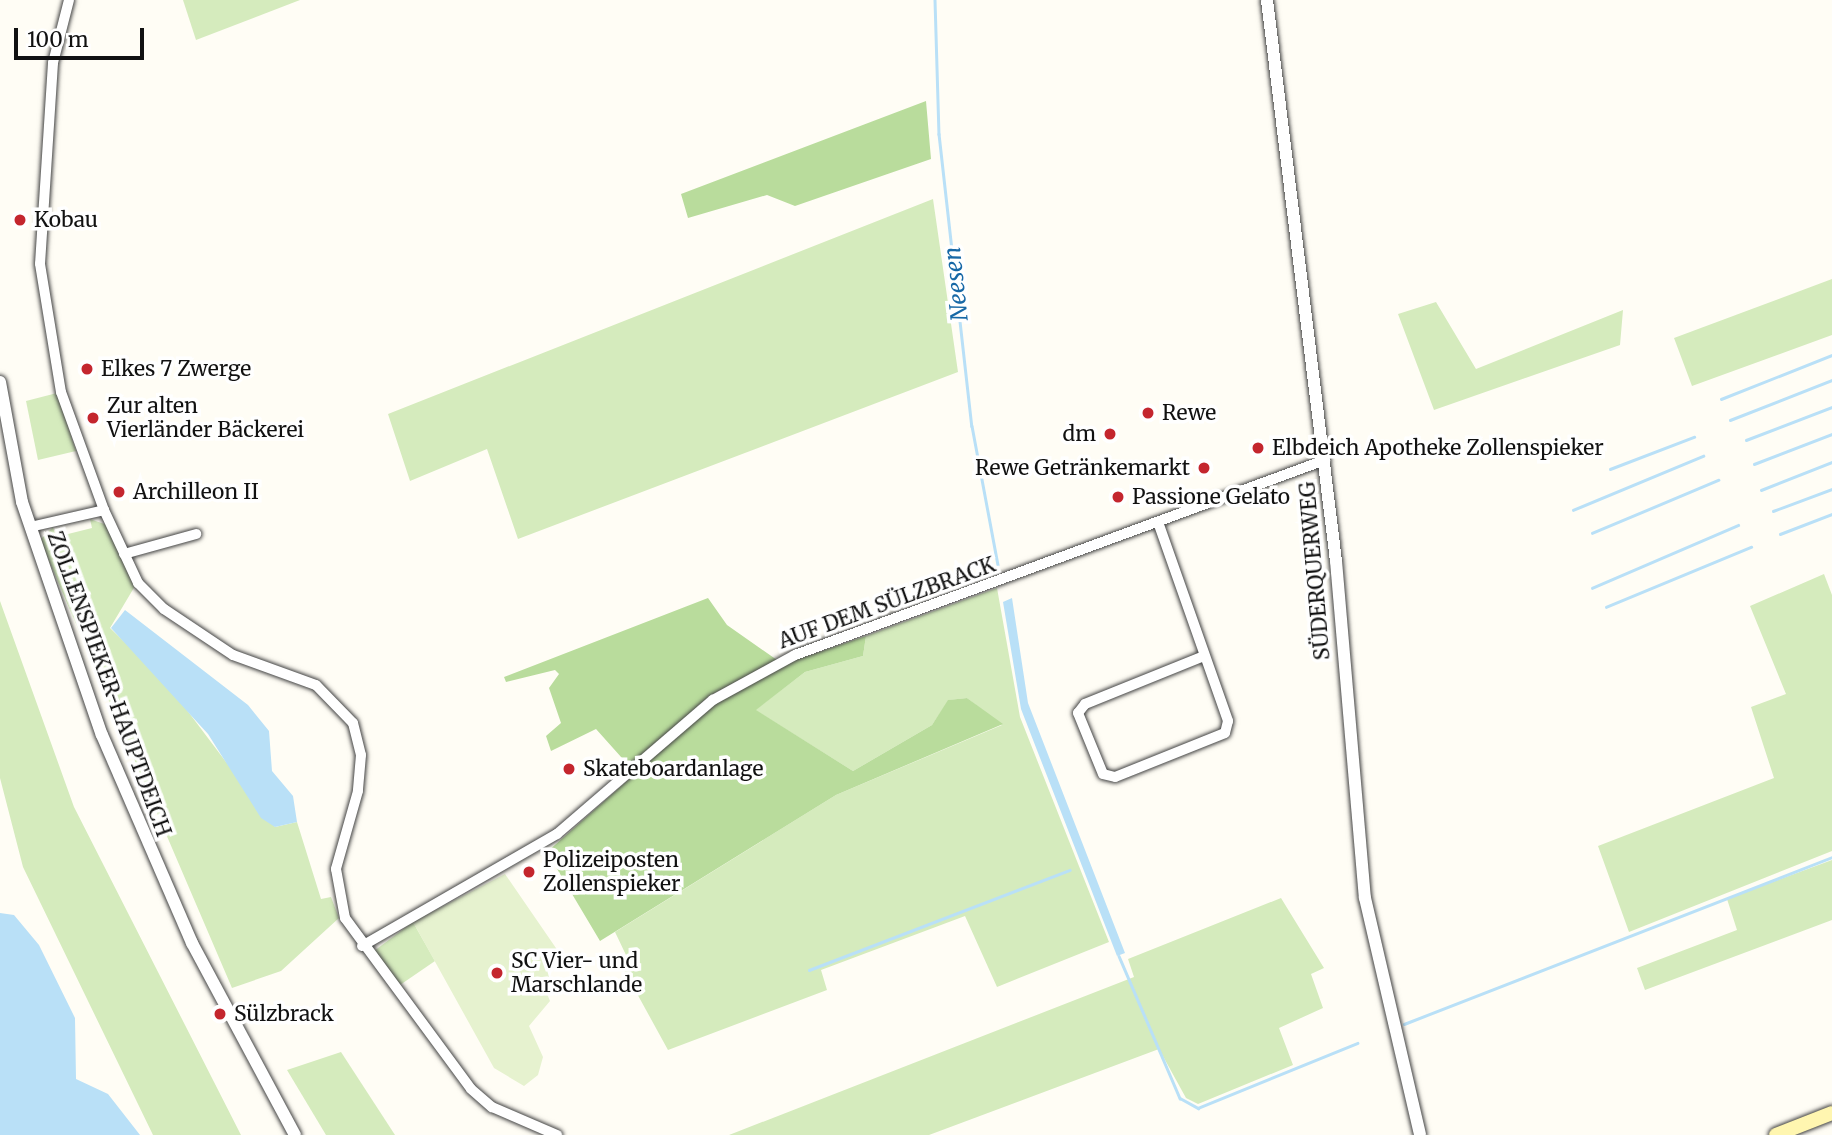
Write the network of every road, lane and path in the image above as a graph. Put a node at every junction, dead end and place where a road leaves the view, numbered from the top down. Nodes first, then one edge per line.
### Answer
1 (69, 0) edge
2 (1266, 0) edge
3 (0, 382) edge
4 (1325, 460) junction
5 (104, 510) junction
6 (1158, 522) junction
7 (30, 527) junction
8 (196, 534) dead end
9 (124, 554) junction
10 (1204, 656) junction
11 (362, 946) junction
12 (1832, 1114) edge
13 (295, 1135) edge
14 (557, 1135) edge
15 (1420, 1135) edge
16 (1776, 1135) edge

1 - 5 street
2 - 4 street, SÜDERQUERWEG
3 - 7 street, ZOLLENSPIEKER-HAUPTDEICH
4 - 6 street, AUF DEM SÜLZBRACK
4 - 15 street, SÜDERQUERWEG
5 - 7 street
5 - 9 street
6 - 10 street
6 - 11 street, AUF DEM SÜLZBRACK
7 - 13 street, ZOLLENSPIEKER-HAUPTDEICH
8 - 9 street
9 - 11 street
10 - 10 street
11 - 14 street
12 - 16 main road

